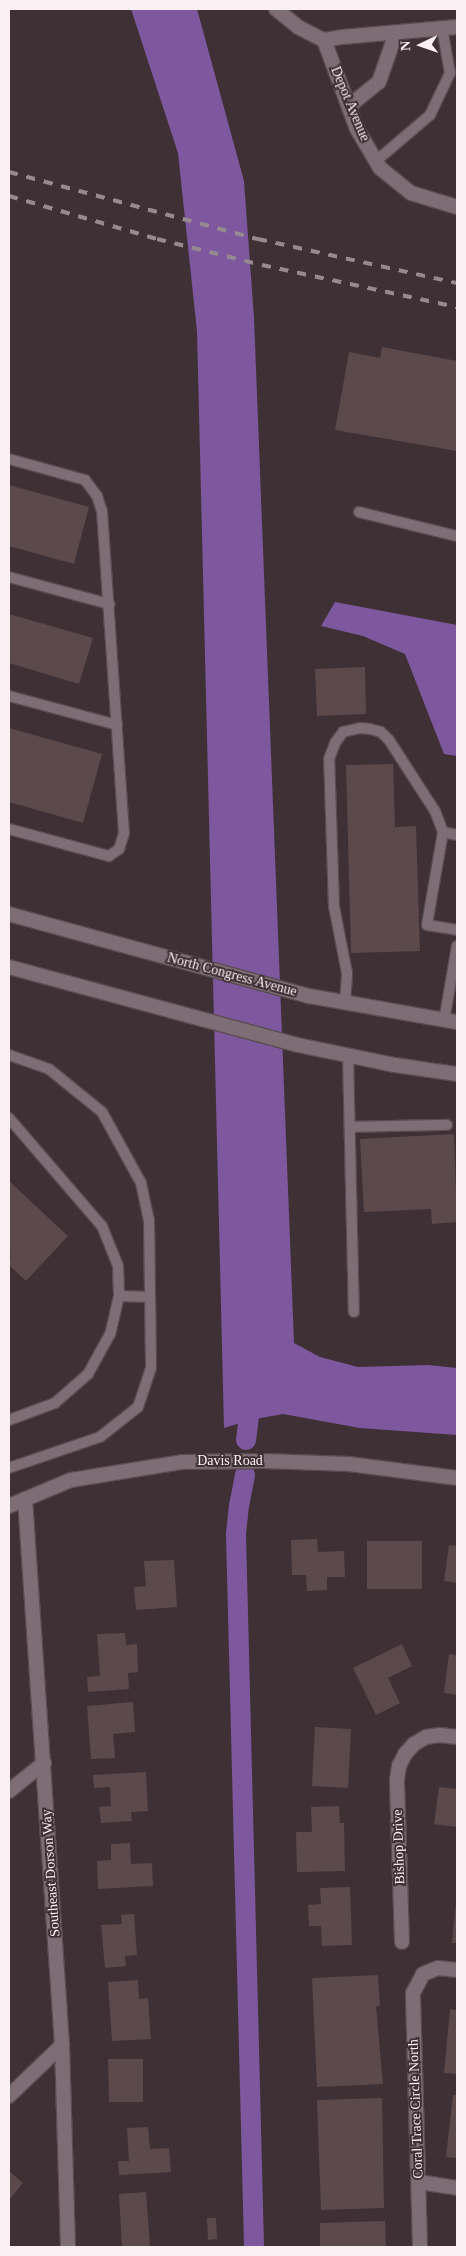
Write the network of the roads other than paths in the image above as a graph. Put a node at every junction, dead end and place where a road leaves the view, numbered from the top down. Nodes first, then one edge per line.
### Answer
1 (276, 9) edge
2 (457, 27) edge
3 (442, 28) junction
4 (396, 33) junction
5 (324, 40) junction
6 (348, 106) junction
7 (376, 161) junction
8 (457, 206) edge
9 (9, 459) edge
10 (359, 512) dead end
11 (457, 536) edge
12 (9, 577) edge
13 (108, 604) junction
14 (9, 696) edge
15 (117, 725) junction
16 (9, 829) edge
17 (443, 832) junction
18 (457, 835) edge
19 (9, 914) edge
20 (457, 930) edge
21 (457, 949) edge
22 (9, 967) edge
23 (345, 1003) junction
24 (451, 1022) edge
25 (9, 1055) edge
26 (348, 1055) junction
27 (457, 1074) edge
28 (9, 1118) edge
29 (447, 1125) dead end
30 (350, 1127) junction
31 (119, 1296) junction
32 (150, 1297) junction
33 (354, 1312) dead end
34 (9, 1420) edge
35 (9, 1468) edge
36 (457, 1478) edge
37 (25, 1499) junction
38 (9, 1506) edge
39 (457, 1738) edge
40 (44, 1763) junction
41 (9, 1791) edge
42 (402, 1942) dead end
43 (457, 1970) edge
44 (62, 2045) junction
45 (9, 2096) edge
46 (419, 2182) junction
47 (457, 2188) edge
48 (68, 2247) edge
49 (420, 2247) edge

1 - 5 street
2 - 3 street
3 - 4 street
3 - 7 lane
4 - 5 street
4 - 6 street
5 - 6 street, Depot Avenue
6 - 7 street, Depot Avenue
7 - 8 street, Depot Avenue
9 - 13 lane
10 - 11 lane
12 - 13 lane
13 - 15 lane
14 - 15 lane
15 - 16 lane
17 - 18 lane
17 - 20 lane
17 - 23 lane
19 - 23 street, North Congress Avenue
21 - 24 lane
22 - 26 street
23 - 24 street, North Congress Avenue
25 - 32 lane
26 - 27 street
26 - 30 lane
28 - 31 lane
29 - 30 lane
30 - 33 lane
31 - 32 lane
31 - 34 lane
32 - 35 lane
36 - 37 street, Davis Road
37 - 38 street, Davis Road
37 - 40 street, Southeast Dorson Way
39 - 42 street, Bishop Drive
40 - 41 street
40 - 44 street, Southeast Dorson Way
43 - 46 street, Coral Trace Circle North
44 - 45 street
44 - 48 street, Southeast Dorson Way
46 - 47 street
46 - 49 street, Coral Trace Circle North

